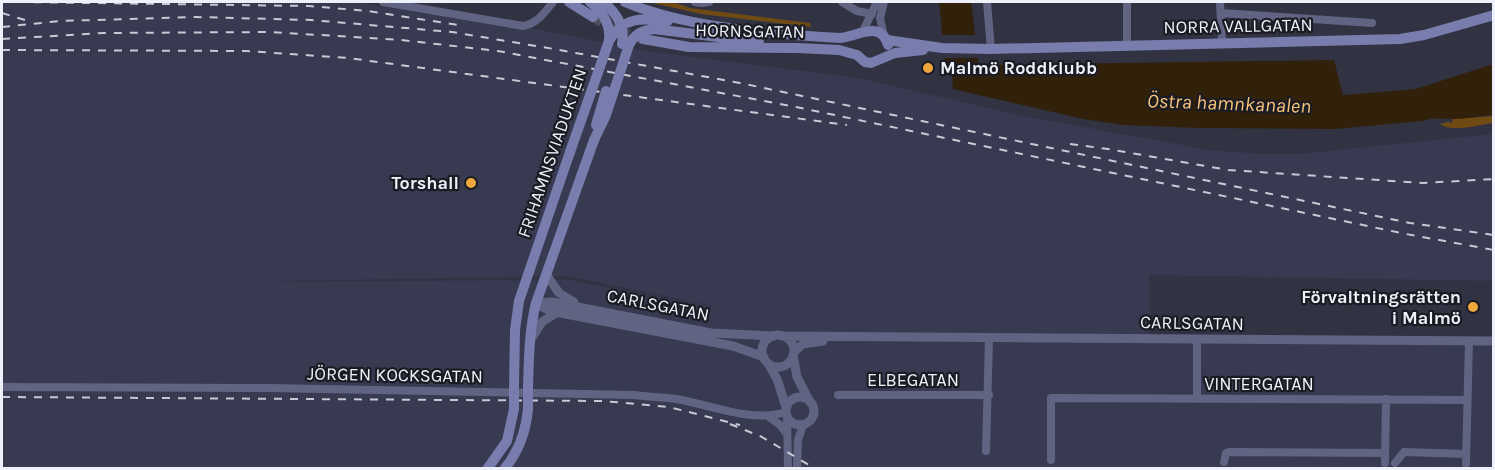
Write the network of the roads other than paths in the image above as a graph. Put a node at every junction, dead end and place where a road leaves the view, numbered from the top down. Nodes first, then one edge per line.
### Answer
1 (383, 2) edge
2 (553, 2) edge
3 (569, 2) edge
4 (590, 2) edge
5 (603, 2) edge
6 (625, 2) edge
7 (695, 2) edge
8 (709, 2) edge
9 (842, 2) edge
10 (877, 2) edge
11 (884, 2) edge
12 (987, 2) edge
13 (1126, 2) edge
14 (1220, 2) edge
15 (1221, 13) junction
16 (872, 14) junction
17 (1494, 15) edge
18 (593, 18) tunnel mouth
19 (698, 23) junction
20 (1372, 23) dead end
21 (622, 26) junction
22 (861, 33) junction
23 (885, 38) junction
24 (644, 39) tunnel mouth
25 (609, 41) junction
26 (1222, 42) junction
27 (626, 45) junction
28 (1127, 45) junction
29 (798, 48) junction
30 (942, 48) junction
31 (991, 49) junction
32 (857, 55) junction
33 (884, 56) junction
34 (527, 276) junction
35 (546, 277) junction
36 (536, 303) junction
37 (590, 309) junction
38 (556, 313) junction
39 (517, 315) junction
40 (778, 336) junction
41 (891, 338) junction
42 (989, 338) junction
43 (1197, 340) junction
44 (1469, 341) junction
45 (1494, 341) edge
46 (529, 344) junction
47 (794, 354) junction
48 (766, 360) junction
49 (2, 387) edge
50 (838, 395) dead end
51 (989, 395) junction
52 (1197, 398) junction
53 (1386, 399) junction
54 (1467, 400) junction
55 (810, 402) junction
56 (786, 412) junction
57 (768, 416) junction
58 (803, 425) junction
59 (787, 434) junction
60 (986, 451) dead end
61 (1384, 453) junction
62 (1466, 454) junction
63 (1051, 460) dead end
64 (1224, 462) dead end
65 (1385, 463) dead end
66 (1395, 463) dead end
67 (1466, 464) dead end
68 (488, 468) edge
69 (505, 468) edge
70 (788, 468) edge
71 (797, 468) edge

1 - 2 street
3 - 18 main road
4 - 25 main road
5 - 21 main road
6 - 19 main road, HORNSGATAN
7 - 8 street
9 - 16 street
10 - 16 street
11 - 23 street
12 - 31 street
13 - 28 street
14 - 15 street
15 - 20 street, NORRA VALLGATAN
15 - 26 street
16 - 22 street
17 - 26 main road, NORRA VALLGATAN
19 - 21 main road
19 - 22 main road, HORNSGATAN
21 - 25 main road, FRIHAMNSVIADUKTEN
21 - 27 main road, FRIHAMNSVIADUKTEN
22 - 23 main road, HORNSGATAN
22 - 32 main road
23 - 30 main road, HORNSGATAN
23 - 33 main road
24 - 29 main road, HORNSGATAN
25 - 34 main road, FRIHAMNSVIADUKTEN, bridge
26 - 28 main road, NORRA VALLGATAN
27 - 29 main road
27 - 35 main road, FRIHAMNSVIADUKTEN, bridge
28 - 31 main road, NORRA VALLGATAN
29 - 32 main road, HORNSGATAN
30 - 31 main road, NORRA VALLGATAN
30 - 33 main road, HORNSGATAN
32 - 33 main road, HORNSGATAN
34 - 36 main road
34 - 39 main road, FRIHAMNSVIADUKTEN
35 - 36 main road, FRIHAMNSVIADUKTEN
35 - 37 street
36 - 37 street, CARLSGATAN
36 - 38 street, CARLSGATAN
36 - 39 main road
36 - 46 main road, FRIHAMNSVIADUKTEN
37 - 40 street, CARLSGATAN
38 - 46 street
38 - 48 street, CARLSGATAN
39 - 68 main road, FRIHAMNSVIADUKTEN, bridge
40 - 41 street, CARLSGATAN
40 - 47 street
40 - 48 street
41 - 42 street, CARLSGATAN
41 - 47 street, CARLSGATAN
42 - 43 street, CARLSGATAN
42 - 51 street
43 - 44 street, CARLSGATAN
43 - 52 street
44 - 45 street, CARLSGATAN
44 - 54 street
46 - 69 main road, FRIHAMNSVIADUKTEN, bridge
47 - 48 street
47 - 55 street
48 - 56 street
49 - 57 street, JÖRGEN KOCKSGATAN
50 - 51 street, ELBEGATAN
51 - 60 street
52 - 53 street, VINTERGATAN
52 - 63 street, VINTERGATAN
53 - 54 street, VINTERGATAN
53 - 61 street
54 - 62 street
55 - 56 street
55 - 58 street
56 - 57 street, JÖRGEN KOCKSGATAN
56 - 58 street
56 - 59 street
57 - 59 street
58 - 71 street
59 - 70 street
61 - 64 street
61 - 65 street
62 - 66 street
62 - 67 street

